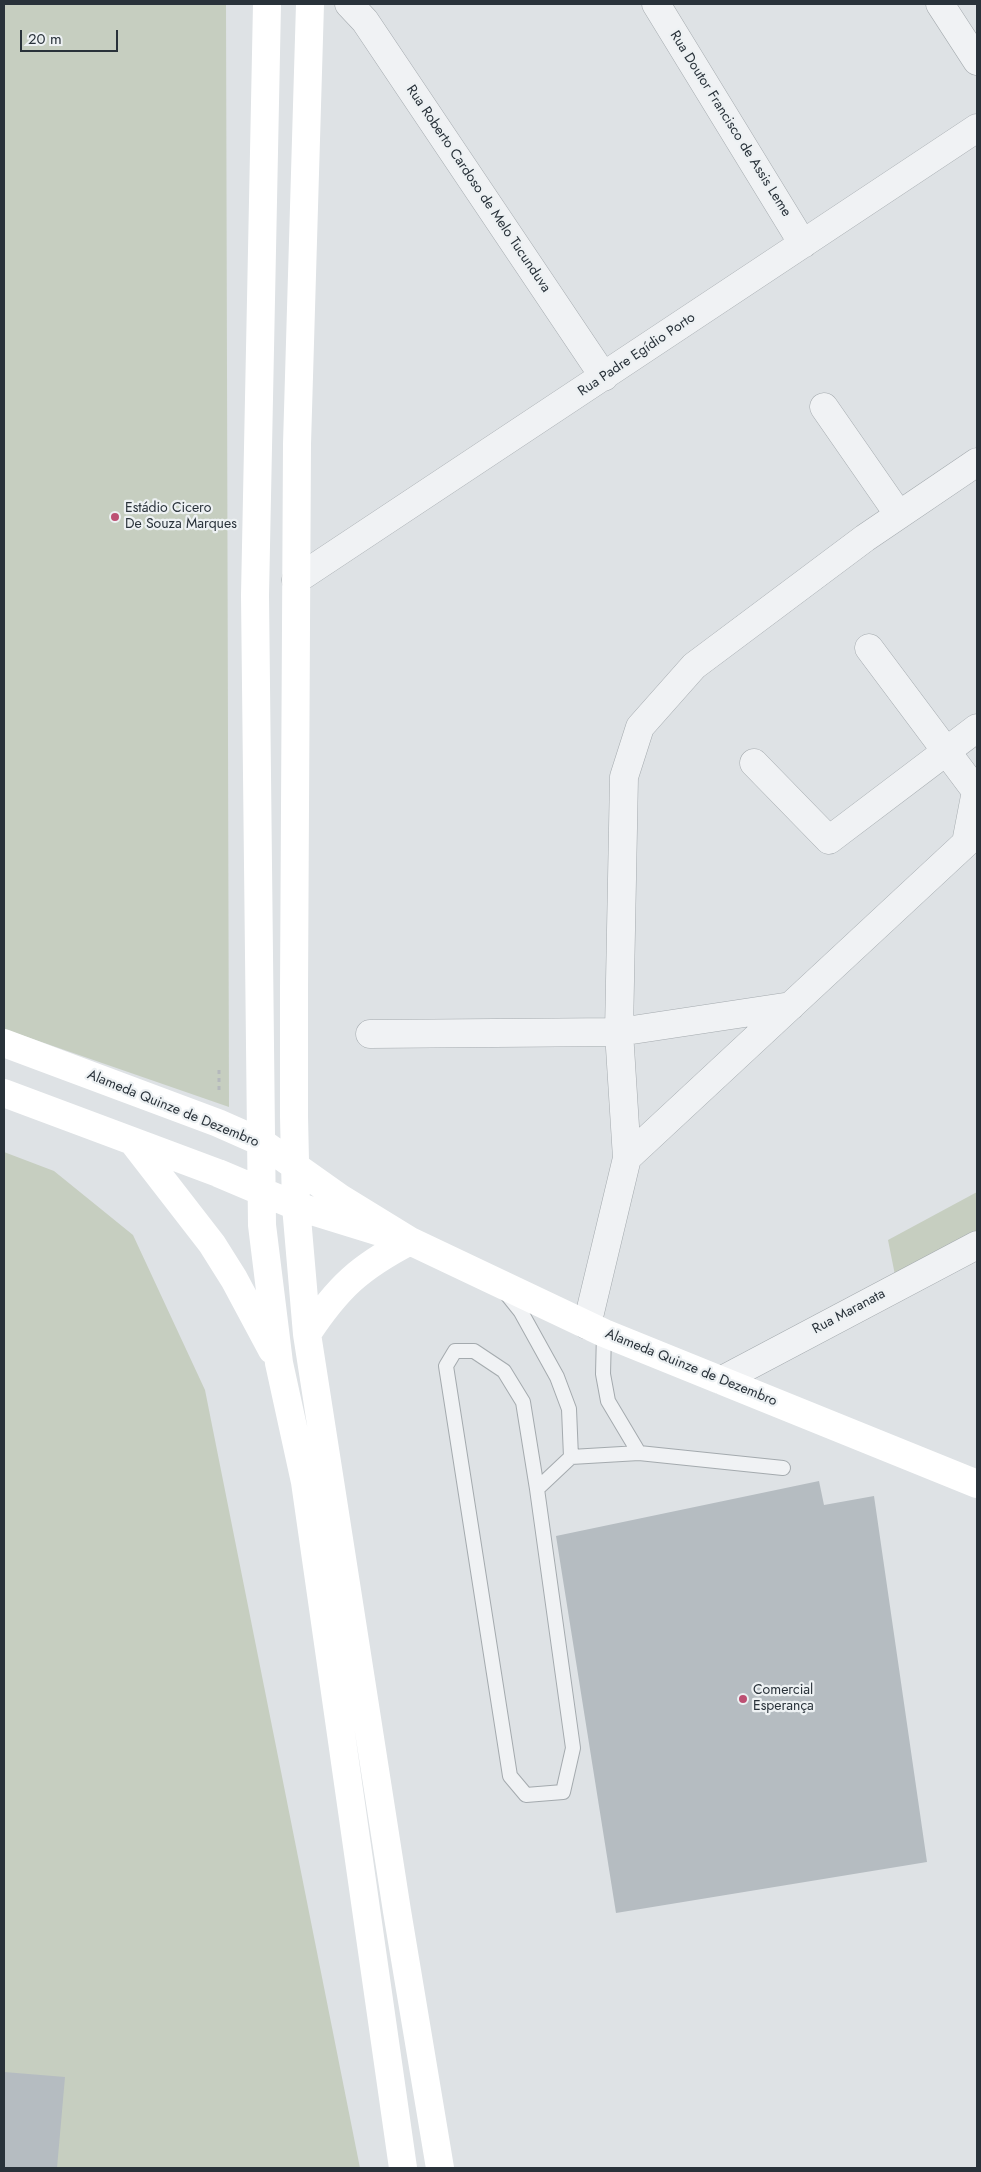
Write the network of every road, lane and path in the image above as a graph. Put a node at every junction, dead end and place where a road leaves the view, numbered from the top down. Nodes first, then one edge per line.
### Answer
1 (267, 4) edge
2 (310, 4) edge
3 (349, 4) edge
4 (656, 4) edge
5 (940, 4) edge
6 (977, 61) edge
7 (977, 128) edge
8 (804, 244) junction
9 (604, 377) junction
10 (824, 407) dead end
11 (977, 462) edge
12 (899, 515) junction
13 (296, 580) junction
14 (869, 648) dead end
15 (977, 728) edge
16 (947, 751) junction
17 (754, 763) dead end
18 (791, 1006) junction
19 (619, 1032) junction
20 (370, 1034) dead end
21 (4, 1043) edge
22 (4, 1093) edge
23 (133, 1142) junction
24 (260, 1142) junction
25 (627, 1158) junction
26 (295, 1168) junction
27 (261, 1191) junction
28 (296, 1206) junction
29 (410, 1240) junction
30 (977, 1245) edge
31 (499, 1284) junction
32 (596, 1329) junction
33 (306, 1334) junction
34 (279, 1363) junction
35 (722, 1380) junction
36 (639, 1453) junction
37 (571, 1457) junction
38 (783, 1468) dead end
39 (977, 1484) edge
40 (537, 1489) junction
41 (403, 2168) edge
42 (440, 2168) edge

1 - 24 main road
2 - 13 main road
3 - 9 street, Rua Roberto Cardoso de Melo Tucunduva
4 - 8 street, Rua Doutor Francisco de Assis Leme
5 - 6 street
7 - 8 street, Rua Padre Egídio Porto
8 - 9 street, Rua Padre Egídio Porto
9 - 13 street, Rua Padre Egídio Porto
10 - 12 street
11 - 12 street
12 - 19 street
13 - 26 main road
14 - 16 street
15 - 16 street
16 - 17 street
16 - 18 street
18 - 19 street
18 - 25 street
19 - 20 street
19 - 25 street
21 - 24 main road, Alameda Quinze de Dezembro
22 - 23 main road, Alameda Quinze de Dezembro
23 - 27 main road, Alameda Quinze de Dezembro
23 - 34 main road
24 - 26 main road, Alameda Quinze de Dezembro
24 - 27 main road
25 - 32 street
26 - 28 main road
26 - 29 main road, Alameda Quinze de Dezembro
27 - 28 main road, Alameda Quinze de Dezembro
27 - 34 main road
28 - 29 main road, Alameda Quinze de Dezembro
28 - 33 main road
29 - 31 main road, Alameda Quinze de Dezembro
29 - 33 main road
30 - 35 street, Rua Maranata
31 - 32 main road, Alameda Quinze de Dezembro
31 - 37 lane
32 - 35 main road, Alameda Quinze de Dezembro
32 - 36 lane
33 - 42 main road
34 - 41 main road
35 - 39 main road, Alameda Quinze de Dezembro
36 - 37 lane
36 - 38 lane
37 - 40 lane
40 - 40 lane

